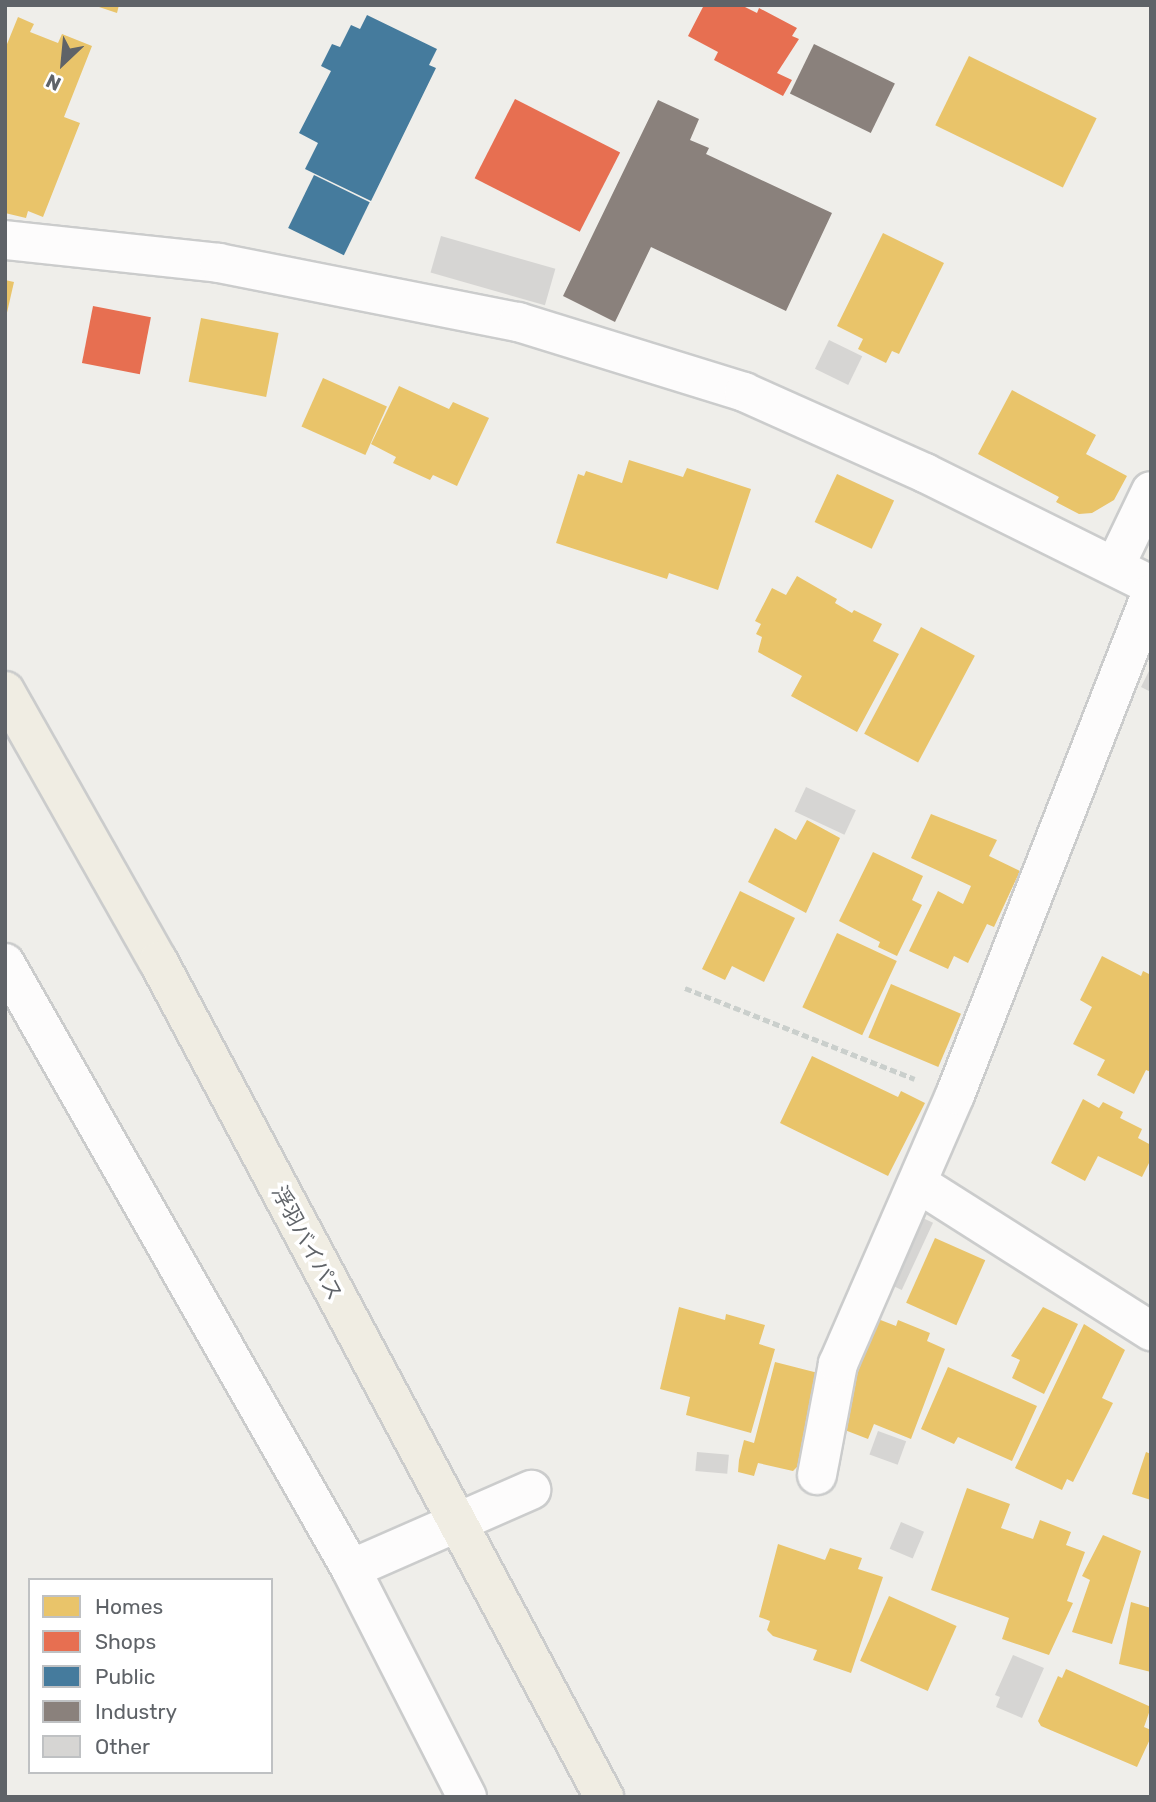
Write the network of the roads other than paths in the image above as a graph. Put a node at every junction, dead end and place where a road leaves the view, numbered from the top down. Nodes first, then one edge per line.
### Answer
1 (5, 240) edge
2 (1151, 491) edge
3 (1115, 566) junction
4 (1151, 584) edge
5 (1151, 594) edge
6 (5, 691) edge
7 (5, 963) edge
8 (919, 1184) junction
9 (1151, 1331) edge
10 (817, 1475) dead end
11 (531, 1490) dead end
12 (457, 1526) junction
13 (351, 1569) junction
14 (467, 1797) edge
15 (604, 1797) edge

1 - 3 street
2 - 3 street
3 - 4 street
5 - 8 street
6 - 12 highway, 浮羽バイパス
7 - 13 street
8 - 9 street
8 - 10 street
11 - 12 street
12 - 13 street
12 - 15 highway, 浮羽バイパス
13 - 14 street

